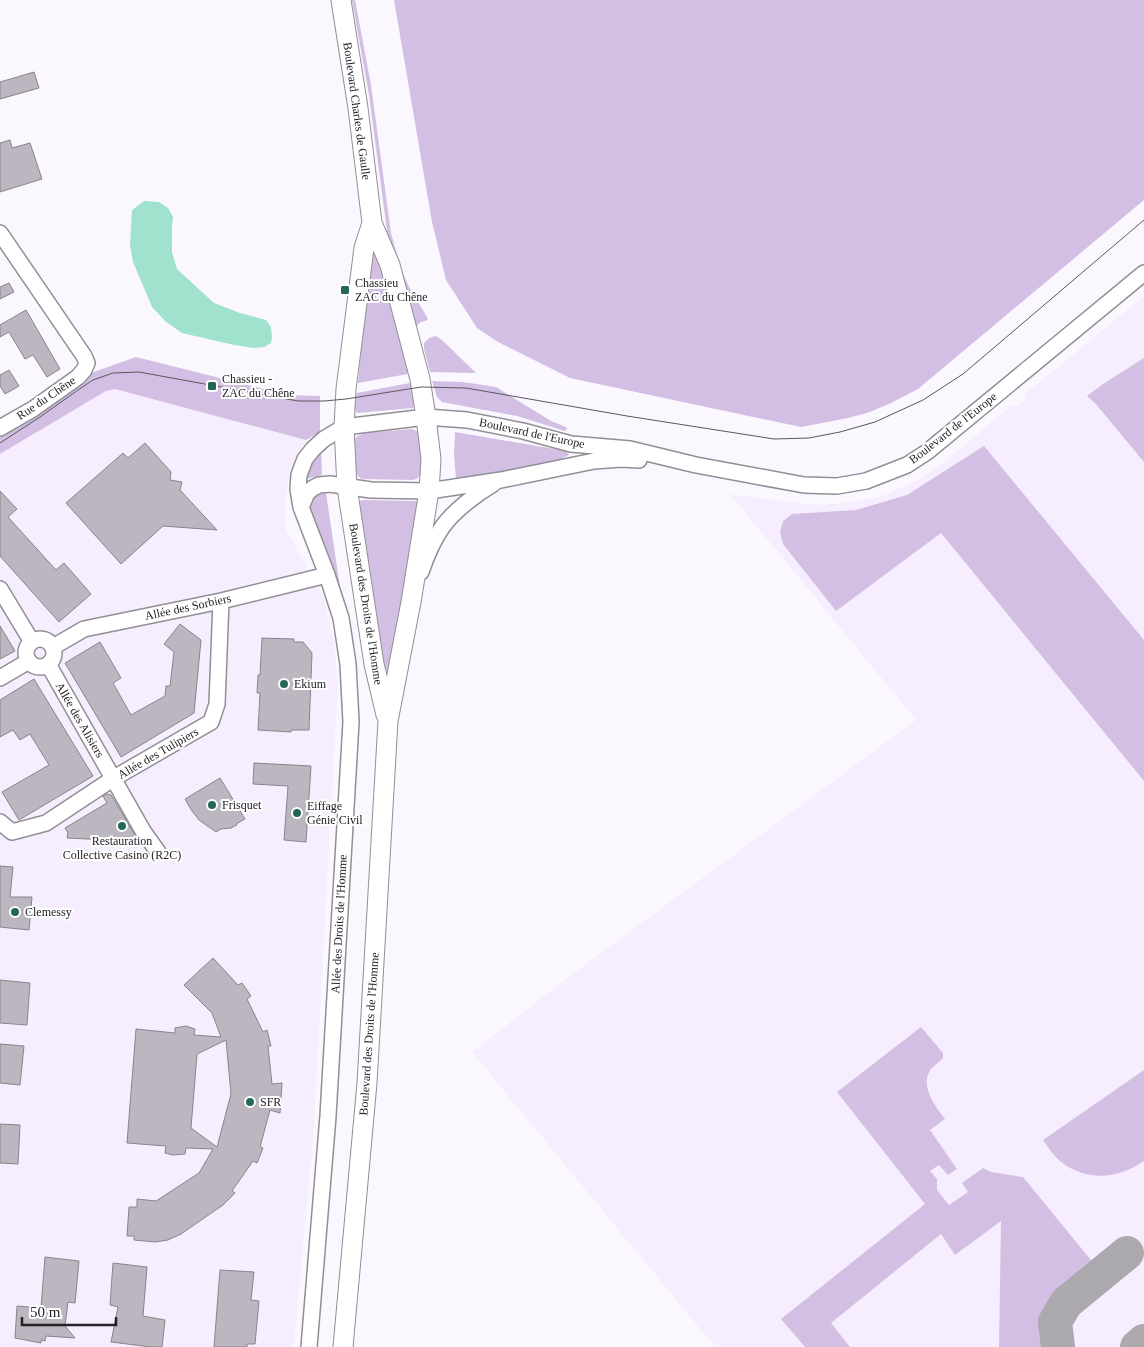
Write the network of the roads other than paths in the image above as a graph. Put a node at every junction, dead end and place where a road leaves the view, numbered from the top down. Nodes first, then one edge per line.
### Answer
1 (341, 0) edge
2 (372, 223) junction
3 (0, 233) edge
4 (5, 250) edge
5 (1144, 273) edge
6 (426, 417) junction
7 (344, 427) junction
8 (0, 428) edge
9 (696, 465) junction
10 (501, 480) junction
11 (347, 487) junction
12 (429, 491) junction
13 (301, 507) junction
14 (327, 575) junction
15 (0, 589) edge
16 (221, 601) junction
17 (410, 602) junction
18 (32, 642) junction
19 (53, 647) junction
20 (28, 661) junction
21 (48, 664) junction
22 (0, 678) edge
23 (388, 721) junction
24 (114, 778) junction
25 (0, 822) edge
26 (158, 852) dead end
27 (309, 1347) edge
28 (343, 1347) edge

1 - 2 main road, Boulevard Charles de Gaulle
2 - 6 main road, Boulevard Charles de Gaulle
2 - 7 main road, Boulevard Charles de Gaulle
3 - 4 street
4 - 8 street, Rue du Chêne
5 - 9 street, Boulevard de l'Europe
6 - 7 street, Boulevard de l'Europe
6 - 9 street, Boulevard de l'Europe
6 - 12 main road, Boulevard Charles de Gaulle
7 - 11 main road, Boulevard des Droits de l'Homme
7 - 13 street, Allée des Droits de l'Homme
9 - 10 street, Boulevard de l'Europe
10 - 12 street, Boulevard de l'Europe
10 - 17 street, Boulevard de l'Europe
11 - 12 street, Boulevard de l'Europe
11 - 13 street
11 - 23 main road, Boulevard des Droits de l'Homme
12 - 17 main road, Boulevard des Droits de l'Homme
13 - 14 street, Allée des Droits de l'Homme
14 - 16 street, Allée des Sorbiers
14 - 27 street, Allée des Droits de l'Homme
15 - 18 street
16 - 19 street, Allée des Sorbiers
16 - 24 street, Allée des Tulipiers
17 - 23 main road, Boulevard des Droits de l'Homme
18 - 19 street
18 - 20 street
19 - 21 street
20 - 21 street
20 - 22 street
21 - 24 street, Allée des Alisiers
23 - 28 main road, Boulevard des Droits de l'Homme
24 - 25 street, Allée des Tulipiers
24 - 26 street, Allée des Alisiers

